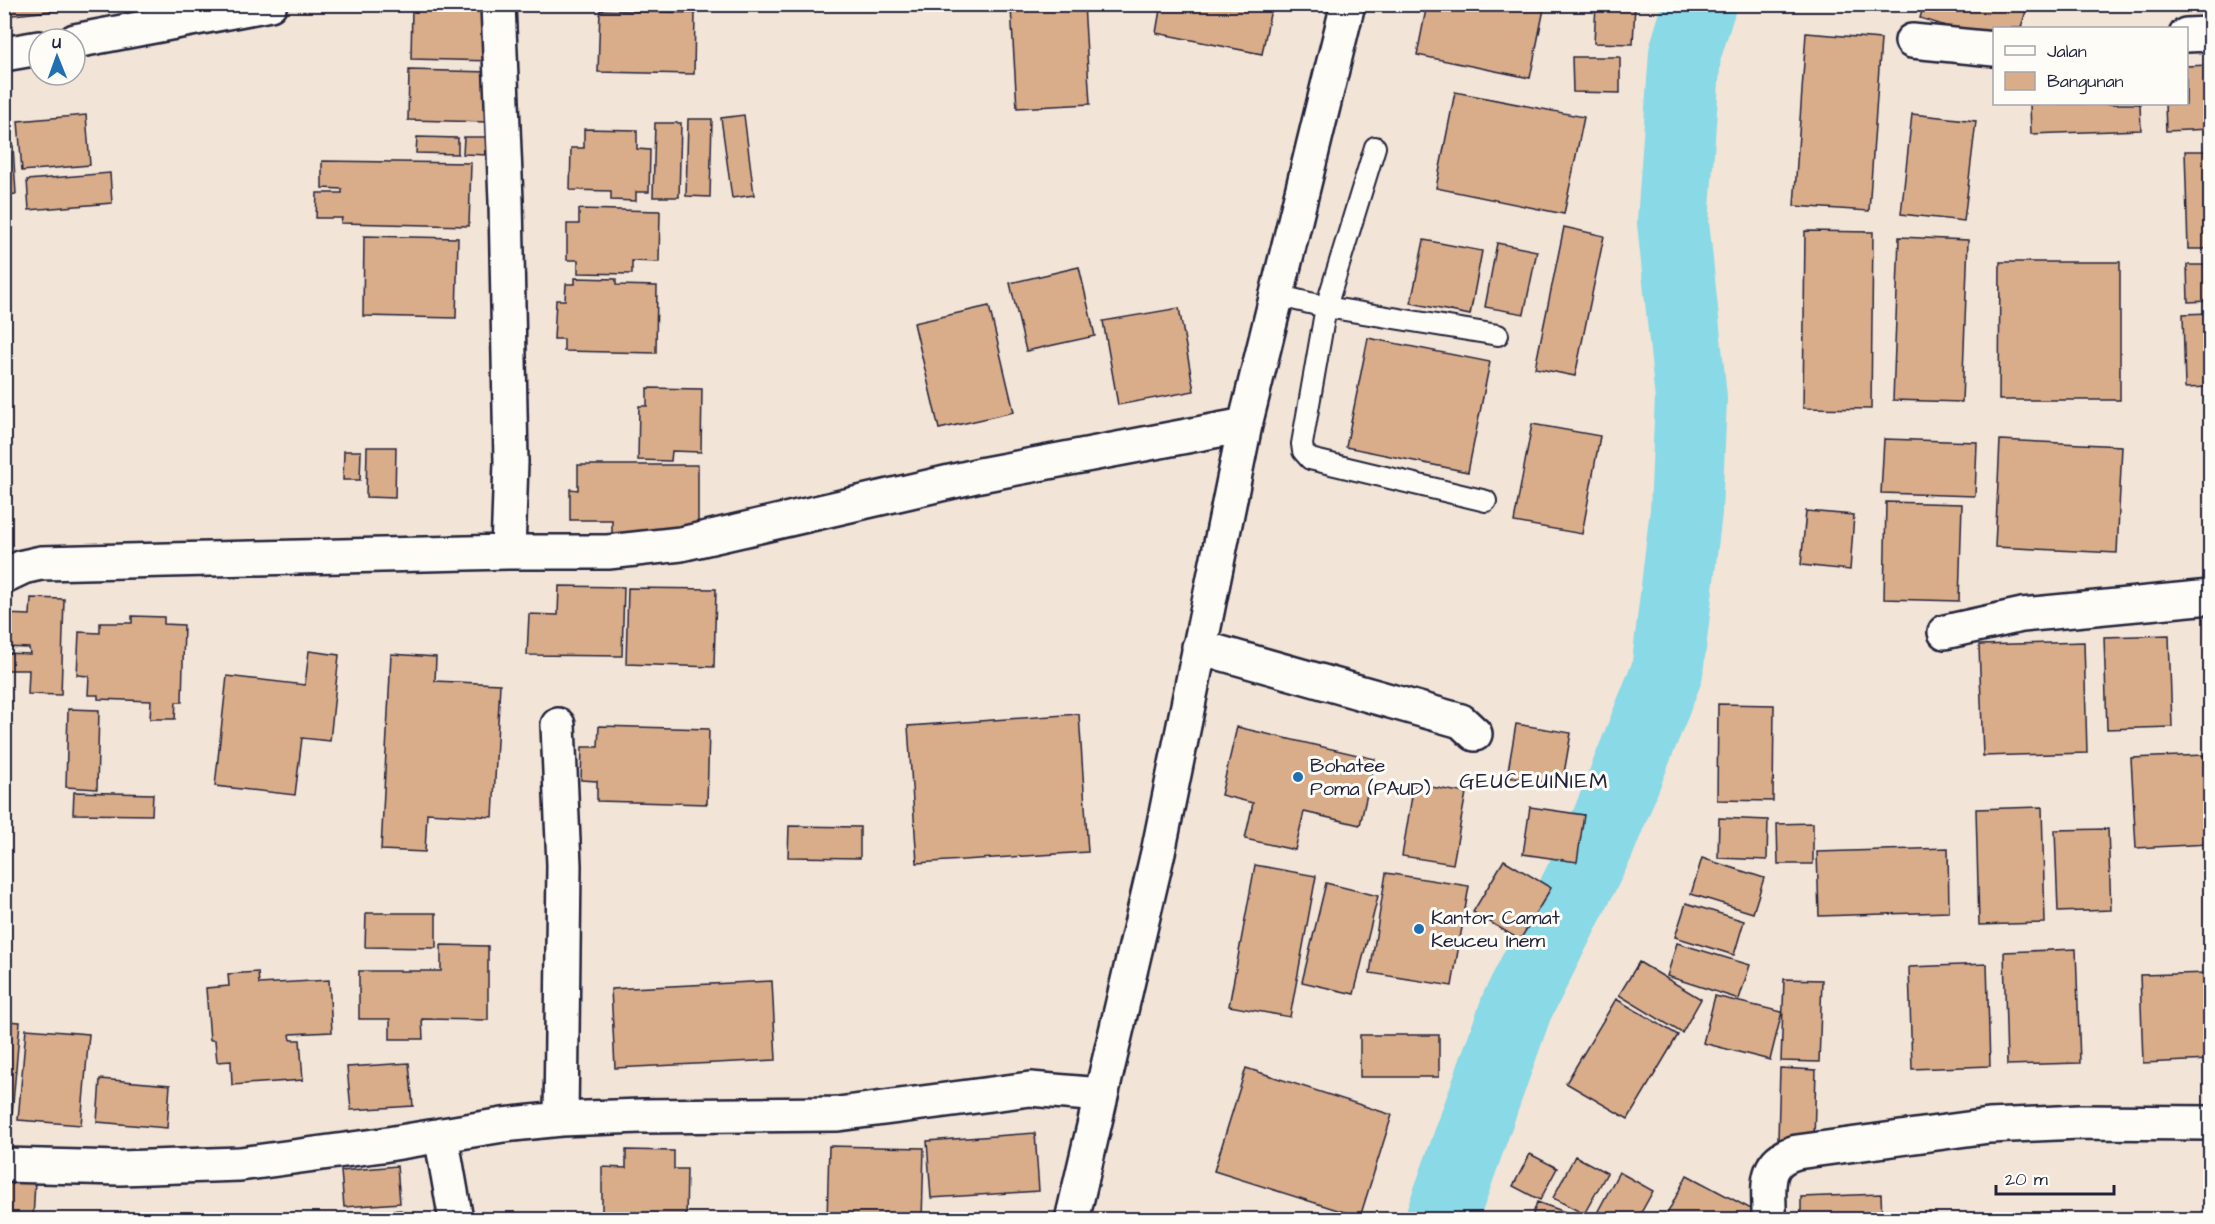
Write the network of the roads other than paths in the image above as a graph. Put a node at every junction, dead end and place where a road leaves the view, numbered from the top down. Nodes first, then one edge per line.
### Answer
1 (270, 4) edge
2 (498, 4) edge
3 (1348, 4) edge
4 (2211, 34) edge
5 (2188, 35) edge
6 (87, 39) edge
7 (1912, 41) dead end
8 (1993, 49) edge
9 (27, 50) edge
10 (4, 54) edge
11 (1375, 147) dead end
12 (1276, 295) junction
13 (1326, 307) junction
14 (1498, 335) dead end
15 (1245, 425) junction
16 (1486, 501) dead end
17 (508, 552) junction
18 (4, 576) edge
19 (2211, 597) edge
20 (1945, 632) dead end
21 (1199, 647) junction
22 (558, 725) dead end
23 (1475, 734) dead end
24 (1101, 1095) junction
25 (561, 1119) junction
26 (2211, 1123) edge
27 (441, 1135) junction
28 (4, 1165) edge
29 (456, 1220) edge
30 (1072, 1220) edge
31 (1769, 1220) edge

1 - 6 street
2 - 17 street
3 - 12 street
4 - 5 street
7 - 8 street
9 - 10 street
11 - 13 lane
12 - 13 lane
12 - 15 street
13 - 14 lane
13 - 16 lane
15 - 17 street
15 - 21 street
17 - 18 street
19 - 20 street
21 - 23 street
21 - 24 street
22 - 25 street
24 - 25 street
24 - 30 street
25 - 27 street
26 - 31 street
27 - 28 street
27 - 29 street

